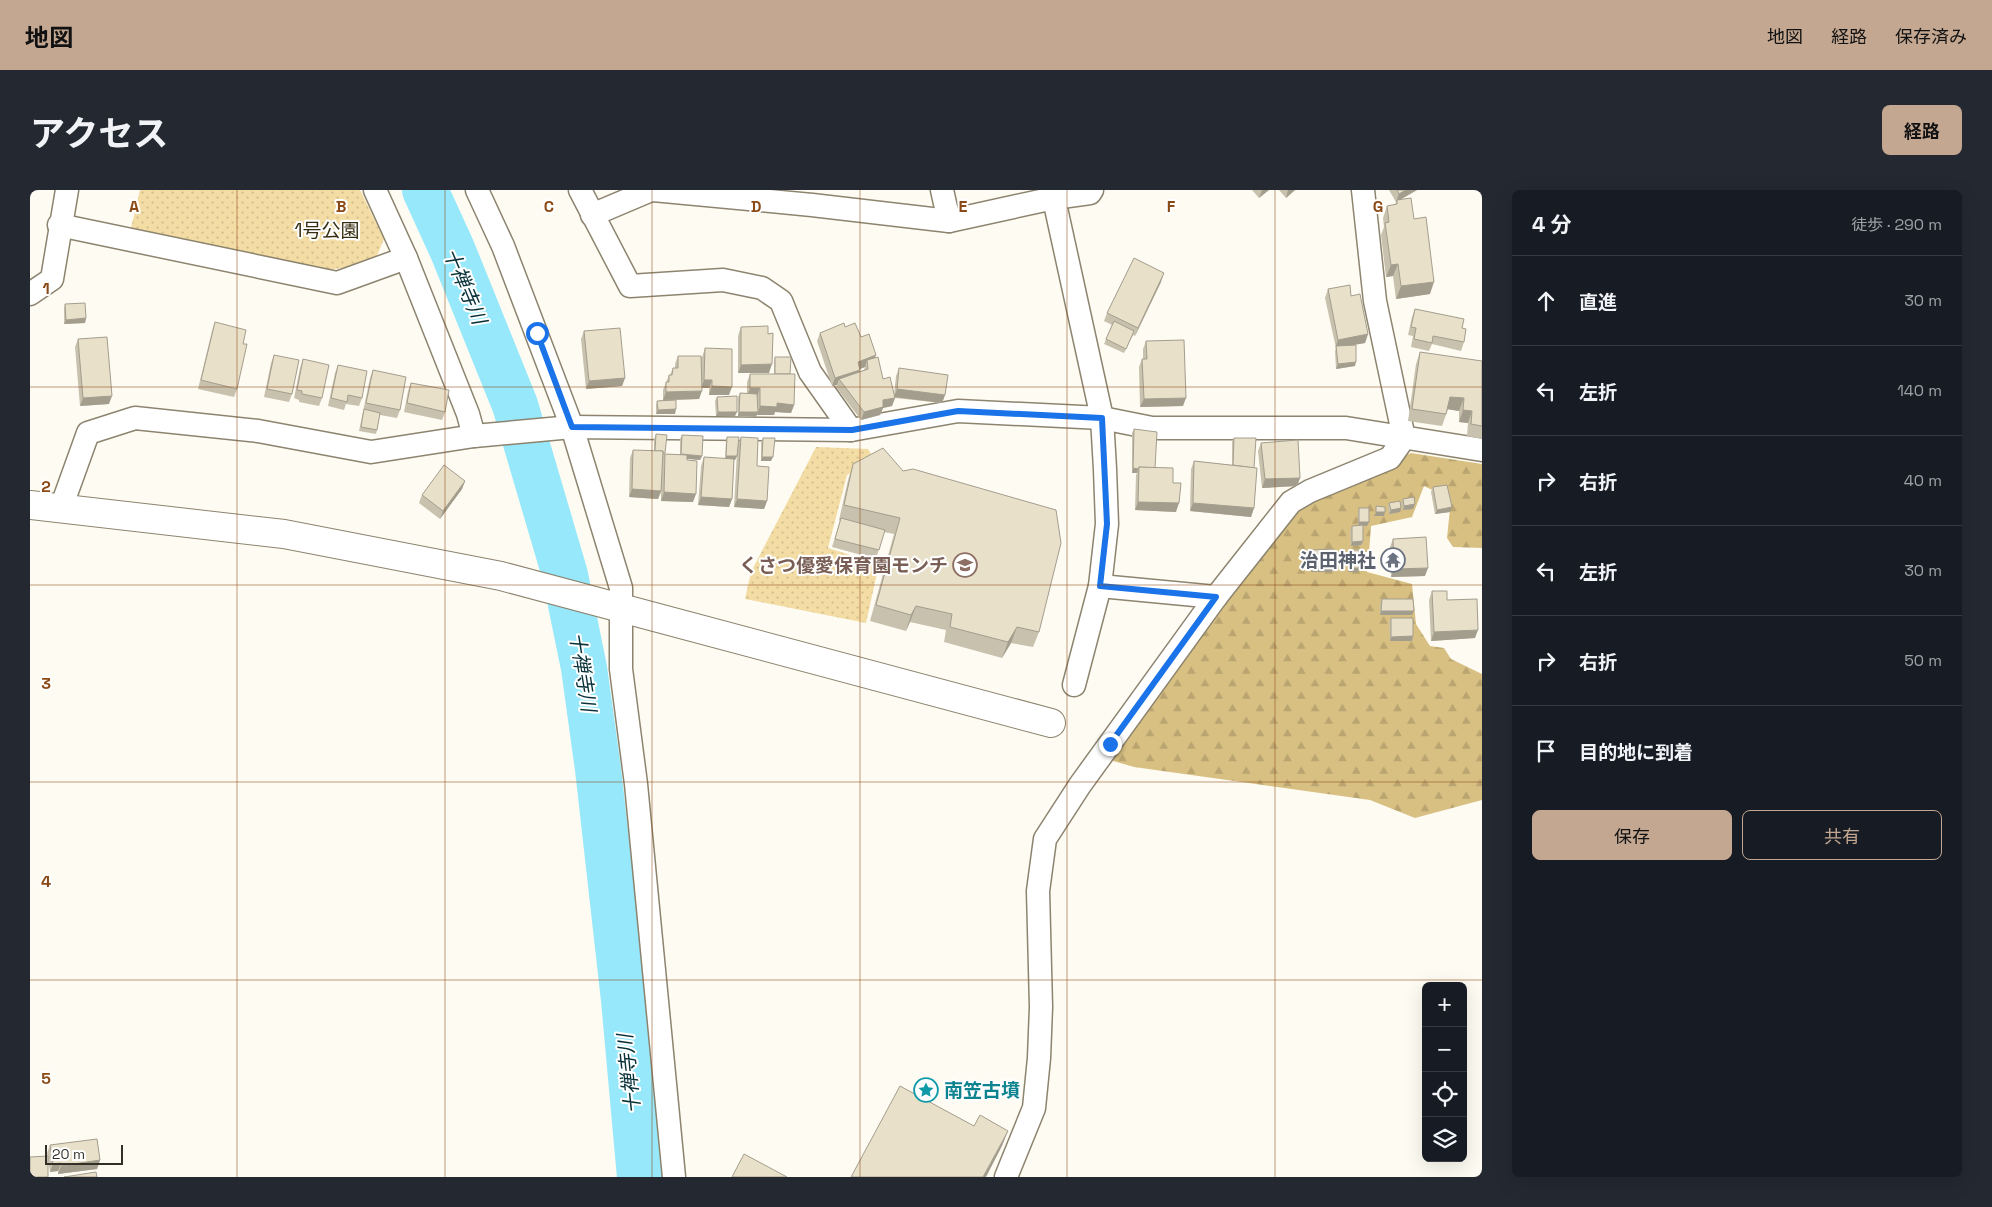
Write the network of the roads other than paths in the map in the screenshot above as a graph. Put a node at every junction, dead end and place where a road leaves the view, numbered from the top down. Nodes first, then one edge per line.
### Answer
1 (67, 190) edge
2 (375, 190) edge
3 (478, 190) edge
4 (580, 190) edge
5 (652, 190) edge
6 (942, 190) edge
7 (1092, 190) edge
8 (1362, 190) edge
9 (1053, 194) edge
10 (592, 215) junction
11 (949, 221) junction
12 (59, 225) junction
13 (406, 258) junction
14 (30, 294) edge
15 (1102, 418) junction
16 (572, 427) junction
17 (852, 430) junction
18 (485, 435) junction
19 (1404, 438) junction
20 (1482, 450) edge
21 (30, 506) edge
22 (61, 508) junction
23 (1100, 586) junction
24 (1216, 597) junction
25 (621, 608) junction
26 (1074, 685) dead end
27 (1051, 723) dead end
28 (674, 1177) edge
29 (1006, 1177) edge

1 - 12 street
2 - 13 street
3 - 16 street
4 - 10 street
5 - 10 street
5 - 11 street
6 - 11 street
7 - 9 street
8 - 19 street
9 - 11 street
9 - 15 street
10 - 17 street
12 - 13 street
12 - 14 street
13 - 18 street
15 - 17 street
15 - 19 street
15 - 23 street
16 - 17 street
16 - 18 street
16 - 25 street
18 - 22 street
19 - 20 street
19 - 24 street
21 - 22 street
22 - 25 street
23 - 24 street
23 - 26 street
24 - 29 street
25 - 27 street
25 - 28 street

